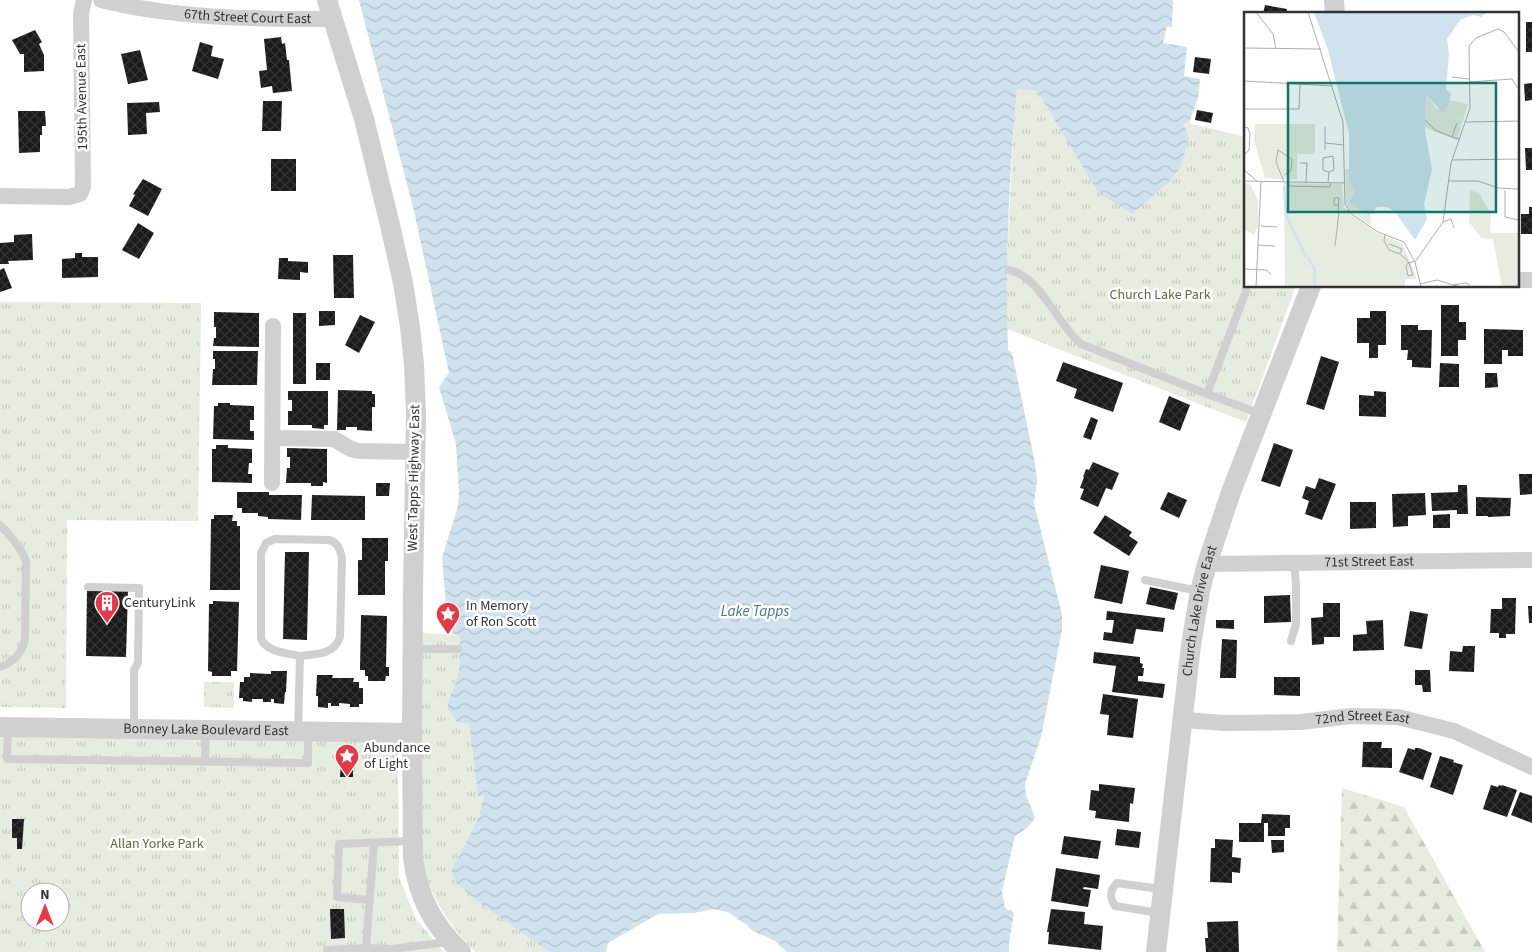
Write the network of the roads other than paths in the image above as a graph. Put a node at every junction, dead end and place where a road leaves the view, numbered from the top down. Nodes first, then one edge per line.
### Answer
1 (84, 0) edge
2 (101, 0) edge
3 (328, 0) edge
4 (334, 19) junction
5 (0, 196) edge
6 (1009, 270) dead end
7 (1310, 288) edge
8 (1246, 291) dead end
9 (273, 326) dead end
10 (1207, 394) junction
11 (1262, 414) junction
12 (272, 438) junction
13 (416, 452) junction
14 (272, 483) dead end
15 (0, 525) edge
16 (1532, 560) edge
17 (1294, 563) junction
18 (1207, 564) junction
19 (1145, 580) dead end
20 (88, 587) dead end
21 (1200, 591) junction
22 (1291, 641) dead end
23 (412, 649) junction
24 (458, 650) dead end
25 (300, 656) junction
26 (0, 667) edge
27 (1184, 720) junction
28 (4, 727) edge
29 (134, 729) junction
30 (206, 730) junction
31 (303, 731) junction
32 (412, 733) junction
33 (205, 762) junction
34 (1532, 768) edge
35 (412, 841) junction
36 (374, 843) junction
37 (1163, 889) junction
38 (369, 900) junction
39 (1160, 913) junction
40 (456, 947) edge
41 (366, 948) junction
42 (327, 950) dead end
43 (379, 951) edge
44 (1156, 952) edge

1 - 5 street, 195th Avenue East
2 - 4 street, 67th Street Court East
3 - 4 street, West Tapps Highway East
4 - 13 street, West Tapps Highway East
6 - 10 lane
7 - 11 street, Church Lake Drive East
8 - 10 lane
9 - 12 street
10 - 11 lane
11 - 18 street, Church Lake Drive East
12 - 13 street
12 - 14 street
13 - 23 street, West Tapps Highway East
15 - 26 lane
16 - 17 street, 71st Street East
17 - 18 street, 71st Street East
17 - 22 lane
18 - 21 street, Church Lake Drive East
19 - 21 lane
20 - 29 lane
21 - 27 street, Church Lake Drive East
23 - 24 lane
23 - 32 street, West Tapps Highway East
25 - 25 lane
25 - 31 lane
27 - 34 street, 72nd Street East
27 - 37 street, Church Lake Drive East
28 - 29 street, Bonney Lake Boulevard East
28 - 33 lane
29 - 30 street, Bonney Lake Boulevard East
30 - 31 street, Bonney Lake Boulevard East
30 - 33 lane
31 - 32 street, Bonney Lake Boulevard East
31 - 33 lane
32 - 35 street, West Tapps Highway East
35 - 36 lane
35 - 40 street, West Tapps Highway East
36 - 38 lane
36 - 38 lane
37 - 39 street, Church Lake Drive East
37 - 39 lane
38 - 41 lane
39 - 44 street, Church Lake Drive East
40 - 43 lane
41 - 42 lane
41 - 43 lane

